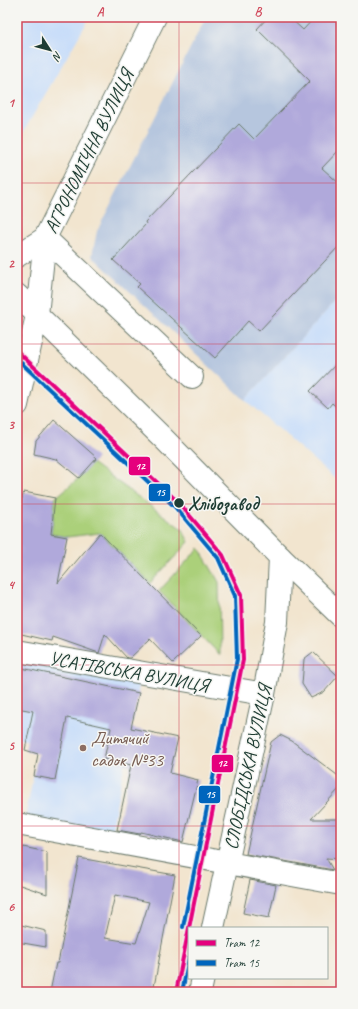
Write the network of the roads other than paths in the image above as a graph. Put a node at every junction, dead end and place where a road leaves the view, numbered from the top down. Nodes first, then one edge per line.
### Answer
1 (155, 17) edge
2 (45, 238) junction
3 (17, 256) edge
4 (17, 296) edge
5 (37, 315) junction
6 (192, 377) dead end
7 (17, 405) edge
8 (280, 557) junction
9 (341, 616) edge
10 (17, 652) edge
11 (264, 694) junction
12 (17, 824) edge
13 (226, 862) junction
14 (341, 884) edge
15 (213, 927) edge
16 (203, 979) edge
17 (200, 992) edge

1 - 2 street, АГРОНОМІЧНА ВУЛИЦЯ
2 - 3 street
2 - 5 street, АГРОНОМІЧНА ВУЛИЦЯ
2 - 6 street
4 - 5 street
5 - 7 street, АГРОНОМІЧНА ВУЛИЦЯ
5 - 8 street
8 - 9 street
8 - 11 street, СЛОБІДСЬКА ВУЛИЦЯ
10 - 11 street, УСАТІВСЬКА ВУЛИЦЯ
11 - 13 street, СЛОБІДСЬКА ВУЛИЦЯ
12 - 13 street
13 - 14 street
13 - 15 street, СЛОБІДСЬКА ВУЛИЦЯ
16 - 17 street

